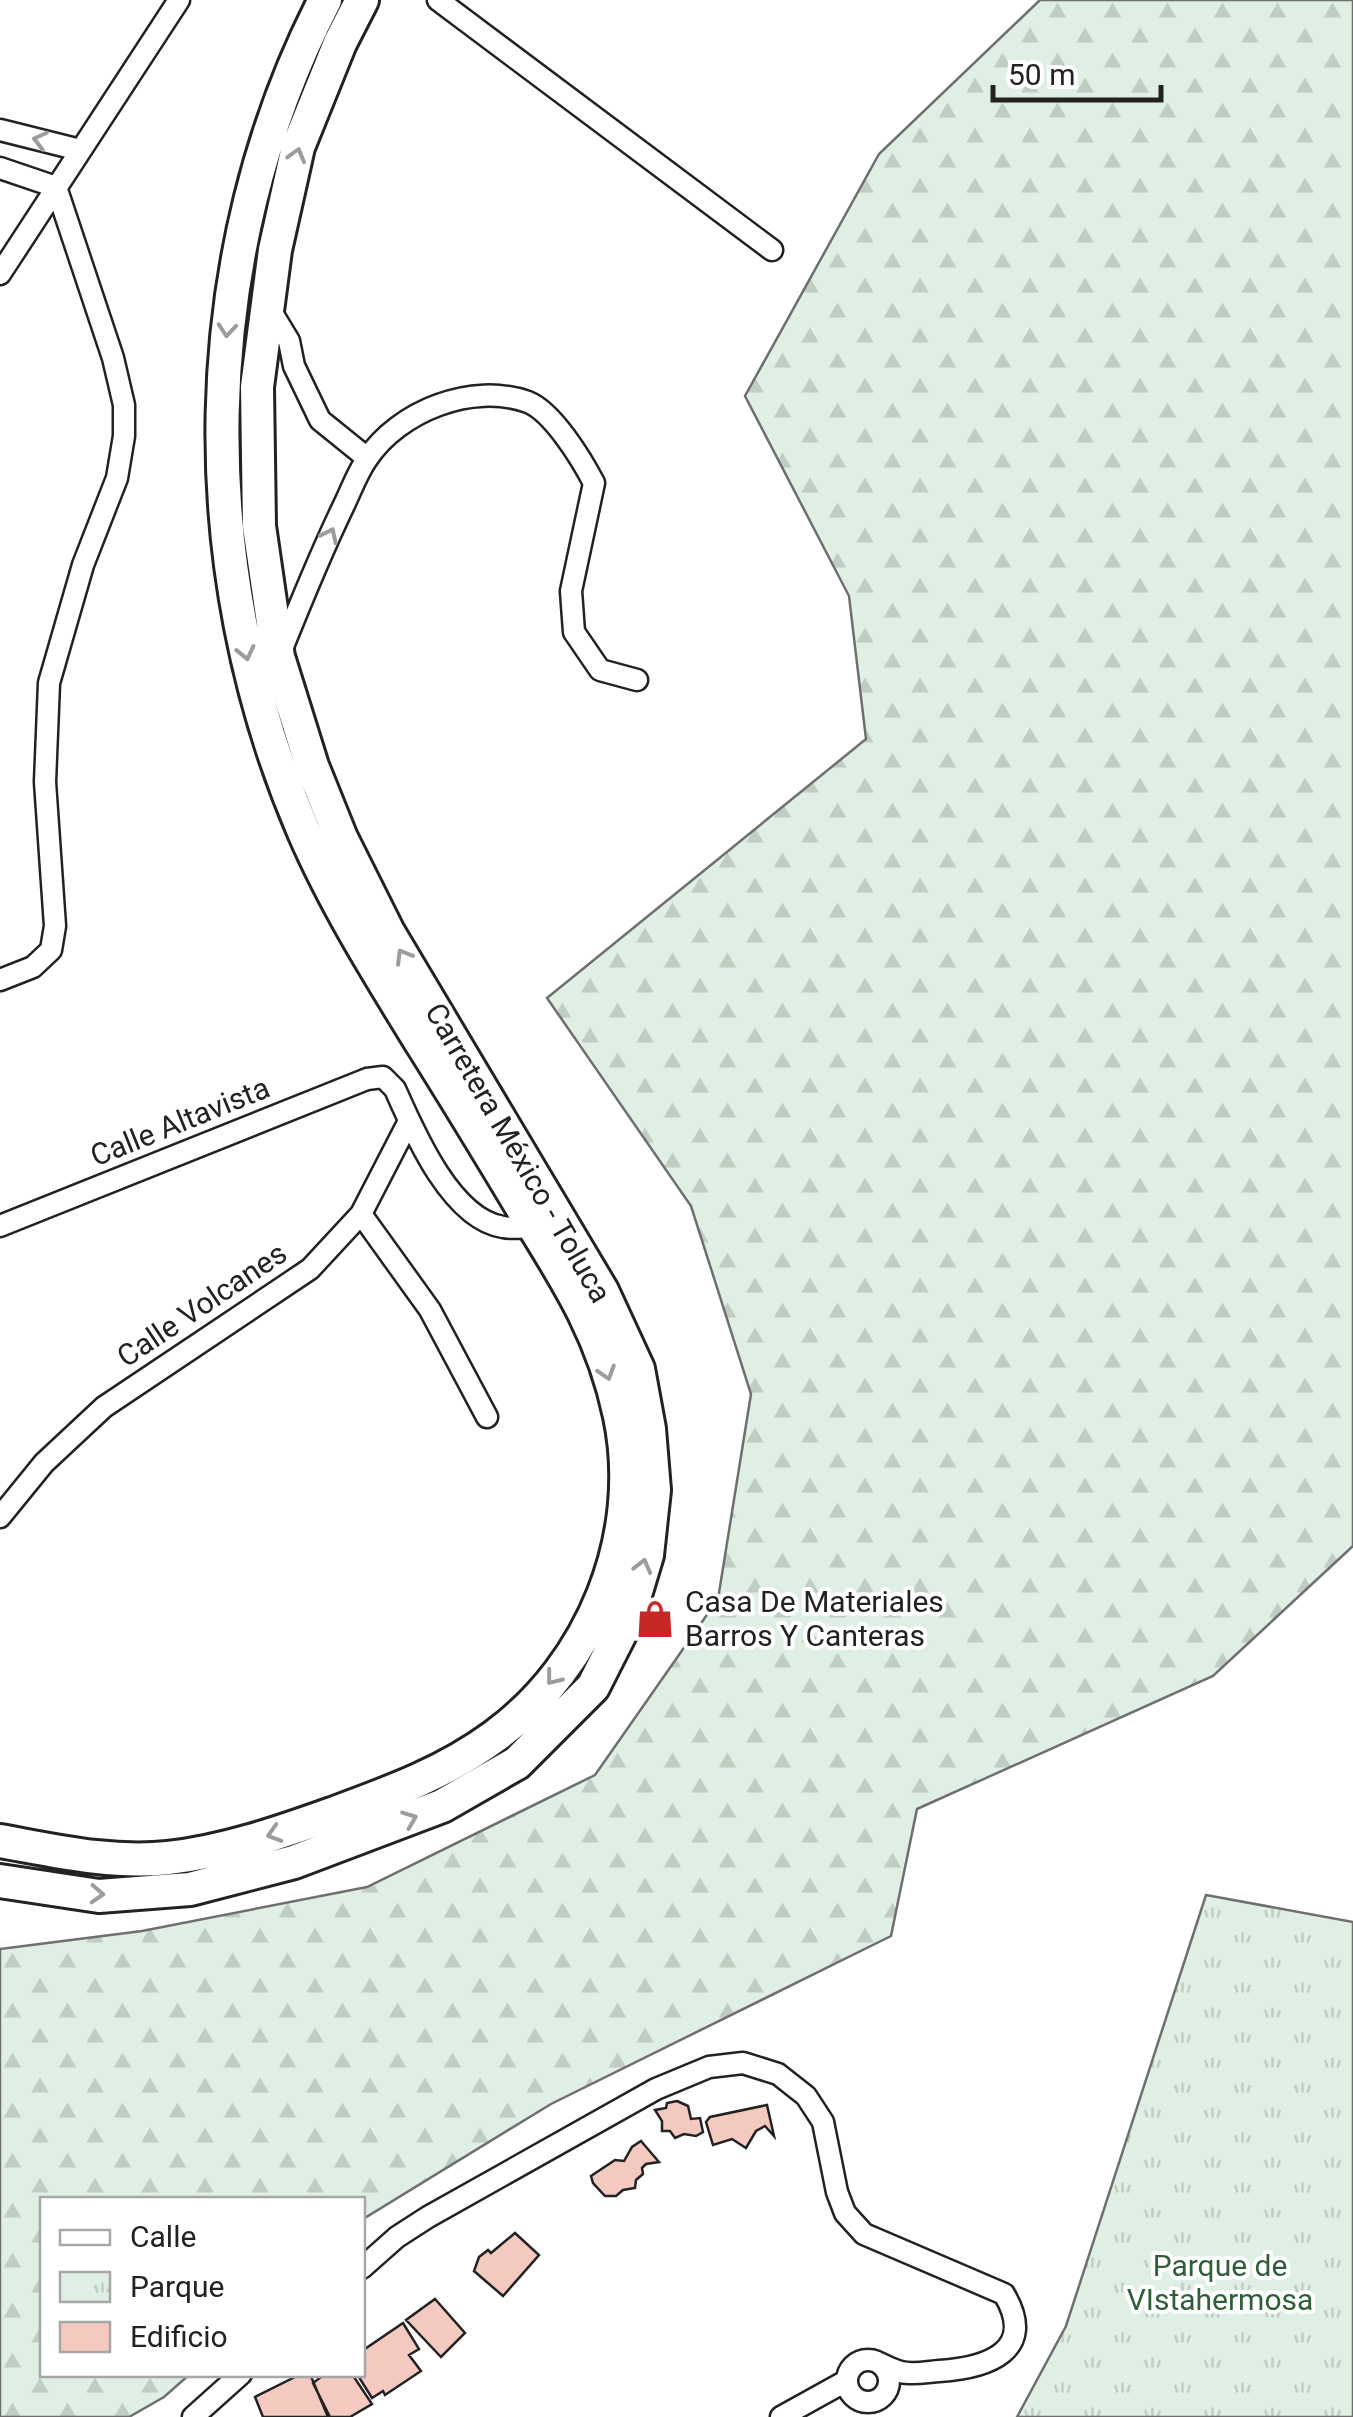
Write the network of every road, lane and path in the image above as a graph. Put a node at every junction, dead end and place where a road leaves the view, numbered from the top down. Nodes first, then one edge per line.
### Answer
1 (179, 0) edge
2 (325, 0) edge
3 (362, 0) edge
4 (438, 0) edge
5 (0, 130) edge
6 (80, 150) junction
7 (0, 168) edge
8 (56, 187) junction
9 (772, 250) dead end
10 (0, 274) edge
11 (269, 308) junction
12 (367, 458) junction
13 (278, 657) junction
14 (637, 680) dead end
15 (0, 980) edge
16 (409, 1121) junction
17 (361, 1214) junction
18 (0, 1226) edge
19 (534, 1227) junction
20 (487, 1417) dead end
21 (0, 1518) edge
22 (0, 1841) edge
23 (0, 1882) edge
24 (365, 2265) edge
25 (879, 2363) junction
26 (238, 2377) edge
27 (846, 2381) junction
28 (192, 2417) edge
29 (781, 2417) edge

1 - 6 street
2 -> 19 main road, Carretera México - Toluca
11 -> 3 main road, Carretera México - Toluca
4 - 9 street
6 -> 5 street
6 - 8 street
7 - 8 street
8 - 10 street
8 - 15 street
11 - 12 street
11 - 13 main road, Carretera México - Toluca
13 -> 12 street
12 - 14 street
23 -> 13 main road, Carretera México - Toluca
16 - 17 street, Calle Volcanes
16 - 18 street, Calle Altavista
16 - 19 street
17 - 20 street
17 - 21 street, Calle Volcanes
19 -> 22 main road, Carretera México - Toluca
24 - 25 street
25 - 27 street
25 - 27 street
26 - 28 street
27 - 29 street

